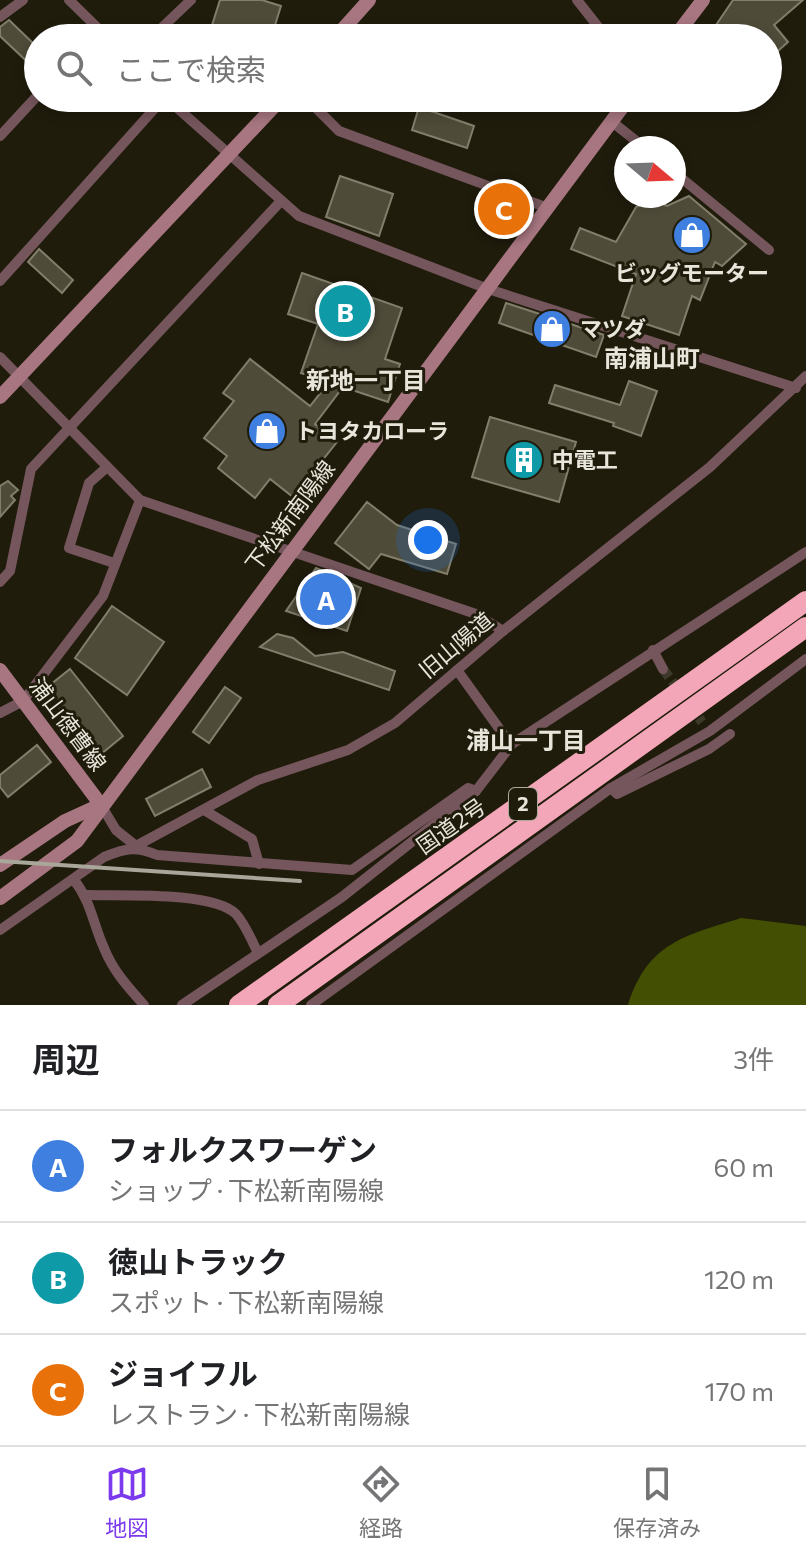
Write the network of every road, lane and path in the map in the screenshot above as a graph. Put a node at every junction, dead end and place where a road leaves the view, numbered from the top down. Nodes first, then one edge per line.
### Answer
1 (23, 0) edge
2 (69, 0) edge
3 (191, 0) edge
4 (369, 0) edge
5 (577, 0) edge
6 (703, 0) edge
7 (0, 17) edge
8 (95, 24) edge
9 (166, 24) edge
10 (348, 24) edge
11 (596, 24) edge
12 (685, 24) edge
13 (24, 110) edge
14 (152, 112) edge
15 (181, 112) edge
16 (269, 112) edge
17 (320, 112) edge
18 (618, 112) edge
19 (611, 121) junction
20 (0, 136) edge
21 (630, 136) edge
22 (229, 154) junction
23 (686, 182) edge
24 (281, 201) junction
25 (548, 208) junction
26 (769, 250) dead end
27 (0, 281) edge
28 (488, 289) junction
29 (0, 357) edge
30 (19, 376) junction
31 (806, 376) edge
32 (796, 388) junction
33 (0, 397) edge
34 (69, 429) junction
35 (106, 468) junction
36 (140, 500) junction
37 (290, 552) junction
38 (806, 552) edge
39 (114, 563) junction
40 (0, 582) edge
41 (806, 601) edge
42 (806, 627) edge
43 (503, 631) junction
44 (653, 650) junction
45 (806, 659) edge
46 (663, 669) tunnel mouth
47 (0, 670) edge
48 (457, 670) junction
49 (23, 701) junction
50 (0, 713) edge
51 (730, 734) dead end
52 (511, 745) junction
53 (611, 788) junction
54 (476, 791) junction
55 (101, 805) junction
56 (204, 810) junction
57 (136, 846) junction
58 (259, 864) junction
59 (0, 865) edge
60 (74, 880) junction
61 (87, 895) junction
62 (0, 898) edge
63 (0, 930) edge
64 (258, 953) junction
65 (144, 1005) edge
66 (182, 1005) edge
67 (239, 1005) edge
68 (278, 1005) edge
69 (311, 1005) edge

1 - 7 street
2 - 8 street
3 - 9 street
4 - 10 main road
5 - 11 street
6 - 12 main road
13 - 20 street
14 - 27 street
15 - 22 street
16 - 22 main road
17 - 25 street
18 - 19 main road, 下松新南陽線
19 - 21 street
19 - 25 main road, 下松新南陽線
22 - 24 street
22 - 30 main road
23 - 26 street
24 - 28 street
24 - 34 street
25 - 28 main road, 下松新南陽線
28 - 32 street
28 - 37 main road, 下松新南陽線
29 - 30 street
30 - 33 main road
30 - 34 street
31 - 32 street, 旧山陽道
32 - 43 street, 旧山陽道
34 - 35 street
34 - 40 street
35 - 36 street
35 - 39 street
36 - 37 street
36 - 39 street
37 - 43 street
37 - 55 main road, 下松新南陽線
38 - 44 street
39 - 49 street
41 - 67 highway, 国道2号 / 2
42 - 68 highway, 国道2号 / 2
43 - 48 street, 旧山陽道
44 - 46 street
44 - 52 street
45 - 53 street
47 - 49 main road, 浦山徳曹線
48 - 52 street
48 - 56 street, 旧山陽道
49 - 50 street
49 - 55 main road, 浦山徳曹線
51 - 53 street
52 - 54 street
53 - 69 street
54 - 58 street
54 - 64 street
55 - 57 street
55 - 59 main road, 下松新南陽線
55 - 62 main road, 下松新南陽線
56 - 57 street, 旧山陽道
56 - 58 street
57 - 58 street
57 - 60 street, 旧山陽道
60 - 61 street
60 - 63 street, 旧山陽道
61 - 64 street
61 - 65 street
64 - 66 street

